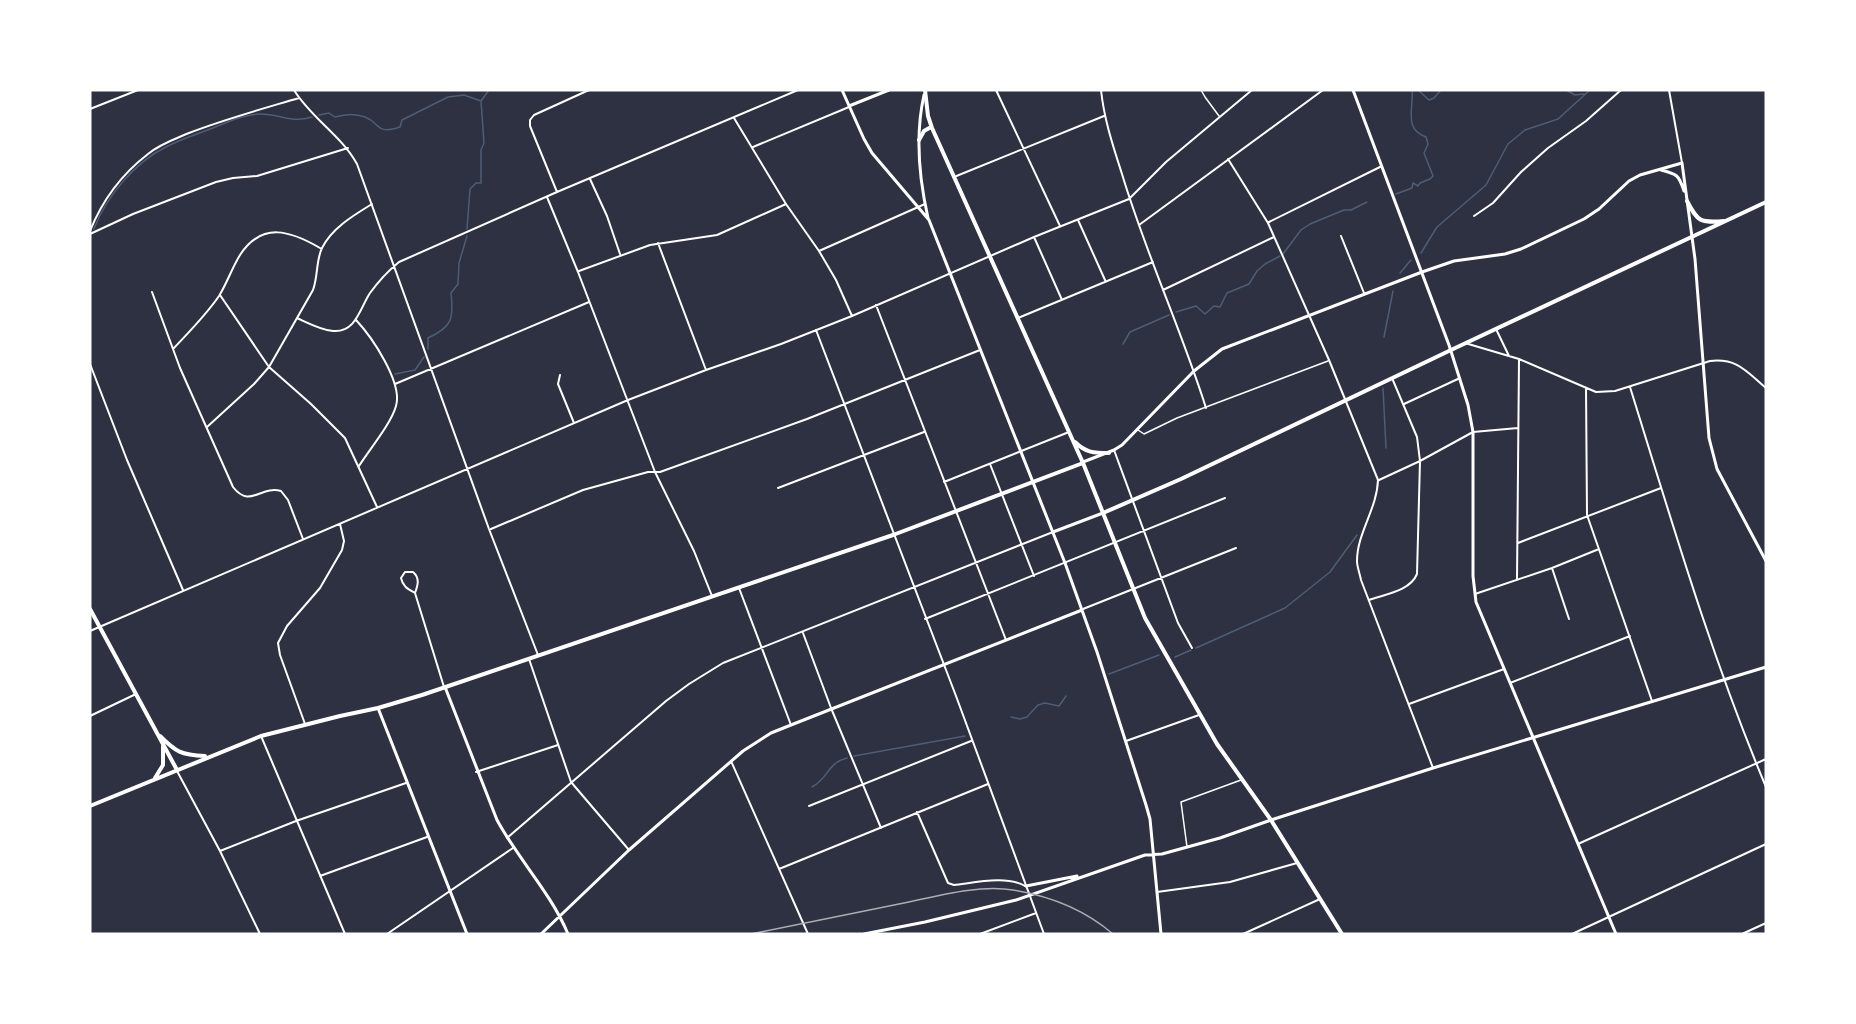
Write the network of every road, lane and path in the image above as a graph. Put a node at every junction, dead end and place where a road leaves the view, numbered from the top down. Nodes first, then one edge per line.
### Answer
1 (138, 90) edge
2 (294, 90) edge
3 (589, 90) edge
4 (798, 90) edge
5 (842, 90) edge
6 (889, 90) edge
7 (996, 90) edge
8 (1101, 90) edge
9 (1201, 90) edge
10 (1252, 90) edge
11 (1323, 90) edge
12 (1353, 90) edge
13 (1621, 90) edge
14 (1669, 90) edge
15 (924, 92) edge
16 (299, 98) junction
17 (849, 106) junction
18 (90, 109) edge
19 (734, 116) junction
20 (1104, 116) junction
21 (1220, 117) junction
22 (931, 127) junction
23 (919, 141) junction
24 (753, 147) junction
25 (348, 148) junction
26 (1023, 149) junction
27 (1228, 159) junction
28 (1682, 163) junction
29 (1382, 166) junction
30 (1659, 169) junction
31 (954, 177) junction
32 (590, 179) junction
33 (557, 192) junction
34 (547, 197) junction
35 (1129, 199) junction
36 (1687, 201) junction
37 (1766, 202) edge
38 (372, 204) junction
39 (786, 204) junction
40 (925, 204) junction
41 (918, 207) junction
42 (1474, 216) dead end
43 (929, 220) junction
44 (1078, 220) junction
45 (1728, 220) junction
46 (1268, 223) junction
47 (1139, 225) junction
48 (1060, 227) junction
49 (90, 232) edge
50 (1341, 236) dead end
51 (1034, 237) junction
52 (1274, 237) junction
53 (1692, 237) junction
54 (658, 243) junction
55 (321, 249) junction
56 (819, 251) junction
57 (621, 255) junction
58 (991, 256) junction
59 (1153, 262) junction
60 (395, 265) junction
61 (578, 272) junction
62 (1422, 272) junction
63 (950, 274) junction
64 (1105, 281) junction
65 (1163, 290) junction
66 (152, 292) dead end
67 (1364, 293) junction
68 (220, 295) junction
69 (1062, 300) junction
70 (589, 302) junction
71 (876, 305) junction
72 (1308, 315) junction
73 (852, 316) junction
74 (297, 318) junction
75 (1018, 318) junction
76 (356, 320) junction
77 (1496, 329) junction
78 (816, 330) junction
79 (1465, 343) junction
80 (174, 348) junction
81 (980, 350) junction
82 (1451, 350) junction
83 (1509, 356) junction
84 (1519, 359) junction
85 (1329, 360) junction
86 (1703, 363) junction
87 (90, 364) edge
88 (269, 367) junction
89 (432, 369) junction
90 (706, 370) junction
91 (1194, 371) junction
92 (560, 375) dead end
93 (1392, 378) junction
94 (1460, 378) junction
95 (906, 380) junction
96 (395, 384) junction
97 (1630, 387) junction
98 (1586, 388) junction
99 (1766, 388) edge
100 (628, 400) junction
101 (1346, 400) junction
102 (1404, 404) junction
103 (843, 405) junction
104 (1206, 408) junction
105 (574, 423) junction
106 (206, 427) junction
107 (1518, 428) junction
108 (1138, 430) junction
109 (925, 432) junction
110 (1069, 432) junction
111 (1473, 432) junction
112 (1073, 440) junction
113 (1114, 450) junction
114 (1021, 452) junction
115 (1109, 453) junction
116 (863, 455) junction
117 (1420, 461) junction
118 (1083, 463) junction
119 (990, 464) junction
120 (359, 466) junction
121 (468, 469) junction
122 (655, 472) junction
123 (1378, 480) junction
124 (944, 482) junction
125 (1032, 482) junction
126 (778, 488) dead end
127 (1661, 488) junction
128 (1002, 494) junction
129 (1225, 498) dead end
130 (1134, 500) junction
131 (377, 507) junction
132 (956, 512) junction
133 (1103, 513) junction
134 (1587, 515) junction
135 (340, 524) junction
136 (489, 529) junction
137 (1145, 530) junction
138 (1053, 532) junction
139 (893, 535) junction
140 (303, 539) junction
141 (1517, 543) junction
142 (1115, 544) junction
143 (1022, 545) junction
144 (1236, 548) dead end
145 (1599, 549) junction
146 (1766, 561) edge
147 (1065, 563) junction
148 (976, 564) junction
149 (1552, 568) junction
150 (1034, 576) junction
151 (1162, 578) junction
152 (1516, 580) junction
153 (738, 588) junction
154 (913, 588) junction
155 (1132, 589) junction
156 (183, 590) junction
157 (416, 593) junction
158 (988, 594) junction
159 (1474, 594) junction
160 (713, 597) junction
161 (1369, 600) junction
162 (90, 609) edge
163 (1082, 610) junction
164 (925, 619) junction
165 (1569, 619) dead end
166 (100, 627) junction
167 (90, 631) edge
168 (803, 632) junction
169 (1630, 636) junction
170 (1006, 640) junction
171 (760, 648) junction
172 (1192, 648) dead end
173 (538, 656) junction
174 (529, 659) junction
175 (943, 664) junction
176 (1766, 667) edge
177 (1504, 669) junction
178 (1723, 680) junction
179 (1510, 683) junction
180 (445, 687) junction
181 (136, 694) junction
182 (1652, 701) junction
183 (1409, 704) junction
184 (378, 708) junction
185 (831, 708) junction
186 (1199, 715) junction
187 (90, 716) edge
188 (305, 724) junction
189 (790, 725) junction
190 (156, 732) junction
191 (261, 736) junction
192 (1533, 737) junction
193 (971, 741) junction
194 (1126, 741) junction
195 (163, 745) junction
196 (558, 745) junction
197 (209, 757) junction
198 (1766, 759) edge
199 (731, 761) junction
200 (1756, 763) junction
201 (1433, 768) junction
202 (177, 770) junction
203 (476, 772) junction
204 (1242, 779) junction
205 (154, 780) junction
206 (571, 782) junction
207 (406, 783) junction
208 (988, 784) junction
209 (862, 785) junction
210 (1766, 787) edge
211 (90, 806) edge
212 (809, 807) dead end
213 (917, 812) junction
214 (1270, 820) junction
215 (296, 821) junction
216 (881, 828) junction
217 (427, 837) junction
218 (507, 838) junction
219 (1578, 844) junction
220 (1766, 844) edge
221 (513, 848) junction
222 (1187, 848) junction
223 (629, 850) junction
224 (220, 851) junction
225 (1153, 855) junction
226 (1297, 862) junction
227 (779, 869) junction
228 (1087, 874) junction
229 (319, 876) junction
230 (1026, 886) junction
231 (450, 892) junction
232 (1157, 892) junction
233 (1030, 896) junction
234 (1320, 899) junction
235 (1036, 913) junction
236 (561, 916) junction
237 (1609, 916) junction
238 (1766, 924) edge
239 (994, 929) junction
240 (260, 934) edge
241 (345, 934) edge
242 (387, 934) edge
243 (467, 934) edge
244 (541, 934) edge
245 (568, 934) edge
246 (808, 934) edge
247 (864, 934) edge
248 (980, 934) edge
249 (996, 934) edge
250 (1044, 934) edge
251 (1161, 934) edge
252 (1243, 934) edge
253 (1342, 934) edge
254 (1572, 934) edge
255 (1616, 934) edge
256 (1742, 934) edge

1 - 18 street
2 - 16 street
3 - 33 street
4 - 19 street
5 - 17 street
6 - 17 street
7 - 26 street
8 - 20 street
9 - 21 lane
10 - 21 street
11 - 27 street
12 - 29 street
13 - 42 street
14 - 28 street
15 - 22 main road
15 - 23 street
16 - 25 street
16 - 49 street
17 - 24 street
17 - 41 street
19 - 24 street
19 - 32 street
20 - 26 street
20 - 35 street
21 - 35 street
22 - 23 main road
22 - 31 main road
23 - 40 street
24 - 39 street
25 - 38 street
25 - 49 street
26 - 31 street
26 - 48 street
27 - 46 street
27 - 47 street
28 - 30 street
28 - 36 street
29 - 46 street
29 - 62 street
30 - 36 street
30 - 62 street
31 - 58 main road
32 - 33 street
32 - 57 street
33 - 34 street
34 - 60 street
34 - 61 street
35 - 44 street
35 - 47 street
36 - 45 main road
36 - 53 street
37 - 45 main road
38 - 55 street
38 - 60 street
39 - 54 street
39 - 56 street
40 - 41 street
40 - 43 street
41 - 43 street
41 - 56 street
43 - 63 street
44 - 48 street
44 - 64 street
45 - 53 main road
46 - 52 street
47 - 59 street
48 - 51 street
50 - 67 street
51 - 58 street
51 - 69 street
52 - 65 street
52 - 72 street
53 - 77 main road
53 - 86 street
54 - 57 street
54 - 90 street
55 - 68 street
55 - 74 street
56 - 73 street
57 - 61 street
58 - 63 street
58 - 75 main road
59 - 64 street
59 - 65 street
60 - 76 street
60 - 89 street
61 - 70 street
62 - 67 street
62 - 82 street
63 - 71 street
63 - 81 street
64 - 69 street
65 - 91 street
66 - 80 street
67 - 72 street
68 - 80 street
68 - 88 street
69 - 75 street
70 - 89 street
70 - 100 street
71 - 73 street
71 - 95 street
72 - 85 street
72 - 91 street
73 - 78 street
74 - 76 street
74 - 88 street
75 - 110 main road
76 - 96 street
77 - 79 main road
77 - 83 street
78 - 90 street
78 - 103 street
79 - 82 main road
79 - 83 street
80 - 106 street
81 - 95 street
81 - 114 street
82 - 93 main road
82 - 94 street
83 - 84 street
84 - 98 street
84 - 107 street
85 - 101 street
85 - 104 lane
86 - 97 street
86 - 99 street
86 - 146 street
87 - 156 street
88 - 106 street
88 - 120 street
89 - 96 street
89 - 121 street
90 - 100 street
91 - 104 street
91 - 108 street
92 - 105 street
93 - 101 main road
93 - 102 street
94 - 102 street
94 - 111 street
95 - 103 street
95 - 109 street
96 - 120 street
97 - 98 street
97 - 127 street
98 - 134 street
100 - 105 street
100 - 122 street
101 - 123 street
101 - 130 main road
102 - 117 street
103 - 116 street
103 - 122 street
104 - 108 lane
105 - 121 street
106 - 140 street
107 - 111 street
107 - 141 street
108 - 113 street
109 - 116 street
109 - 124 street
110 - 112 main road
110 - 114 street
111 - 117 street
111 - 159 street
112 - 115 main road
112 - 118 main road
113 - 115 street
113 - 130 street
114 - 119 street
114 - 125 street
115 - 118 street
116 - 126 street
116 - 139 street
117 - 123 street
117 - 161 street
118 - 125 main road
118 - 133 main road
119 - 124 street
119 - 128 street
120 - 131 street
121 - 131 street
121 - 136 street
122 - 136 street
122 - 160 street
123 - 161 street
124 - 132 street
125 - 128 main road
125 - 138 street
127 - 134 street
127 - 178 street
128 - 132 main road
128 - 143 street
129 - 137 street
130 - 133 main road
130 - 137 street
131 - 135 street
132 - 139 main road
132 - 148 street
133 - 138 street
133 - 142 main road
134 - 141 street
134 - 145 street
135 - 140 street
135 - 188 street
136 - 173 street
137 - 142 street
137 - 151 street
138 - 143 street
138 - 147 street
139 - 153 main road
139 - 154 street
140 - 156 street
141 - 152 street
142 - 147 street
142 - 155 main road
143 - 148 street
143 - 150 street
144 - 151 street
145 - 149 street
145 - 169 street
147 - 150 street
147 - 163 street
148 - 154 street
148 - 158 street
149 - 152 street
149 - 165 street
150 - 158 street
151 - 155 street
151 - 172 street
152 - 159 street
153 - 160 main road
153 - 171 street
154 - 164 street
154 - 168 street
155 - 163 street
155 - 186 main road
156 - 166 street
157 - 157 street
157 - 180 street
158 - 164 street
158 - 170 street
159 - 177 street
160 - 173 main road
161 - 183 street
162 - 166 main road
163 - 170 street
163 - 194 street
164 - 175 street
166 - 167 street
166 - 181 main road
168 - 171 street
168 - 185 street
169 - 179 street
169 - 182 street
170 - 175 street
171 - 189 street
171 - 206 street
173 - 174 main road
174 - 180 main road
174 - 196 street
175 - 185 street
175 - 193 street
176 - 178 street
177 - 179 street
177 - 183 street
178 - 182 street
178 - 200 street
179 - 192 street
180 - 184 main road
180 - 203 street
181 - 187 street
181 - 190 main road
182 - 192 street
183 - 201 street
184 - 188 main road
184 - 207 street
185 - 189 street
185 - 209 street
186 - 194 street
186 - 204 main road
188 - 191 main road
189 - 199 street
190 - 195 main road
190 - 197 main road
191 - 197 main road
191 - 215 street
192 - 201 street
192 - 219 street
193 - 208 street
193 - 209 street
194 - 225 street
195 - 202 main road
195 - 205 main road
196 - 203 street
196 - 206 street
197 - 202 main road
198 - 200 street
199 - 223 street
199 - 227 street
200 - 210 street
200 - 219 street
201 - 214 street
202 - 205 main road
202 - 224 street
203 - 218 street
204 - 214 main road
204 - 222 lane
205 - 211 main road
206 - 218 street
206 - 223 street
207 - 215 street
207 - 217 street
208 - 213 street
208 - 230 street
209 - 212 street
209 - 216 street
213 - 216 street
213 - 230 street
214 - 222 street
214 - 226 main road
215 - 224 street
215 - 229 street
216 - 227 street
217 - 229 street
217 - 231 street
218 - 221 street
219 - 237 street
220 - 237 street
221 - 231 street
221 - 236 street
222 - 225 street
223 - 236 street
224 - 240 street
225 - 228 street
225 - 232 street
226 - 232 street
226 - 234 main road
227 - 246 street
228 - 230 street
228 - 233 street
229 - 241 street
230 - 233 street
231 - 242 street
231 - 243 street
232 - 251 street
233 - 235 street
233 - 247 street
234 - 252 street
234 - 253 main road
235 - 239 street
235 - 250 street
236 - 244 street
236 - 245 street
237 - 254 street
237 - 255 street
238 - 256 street
239 - 248 street
239 - 249 street

